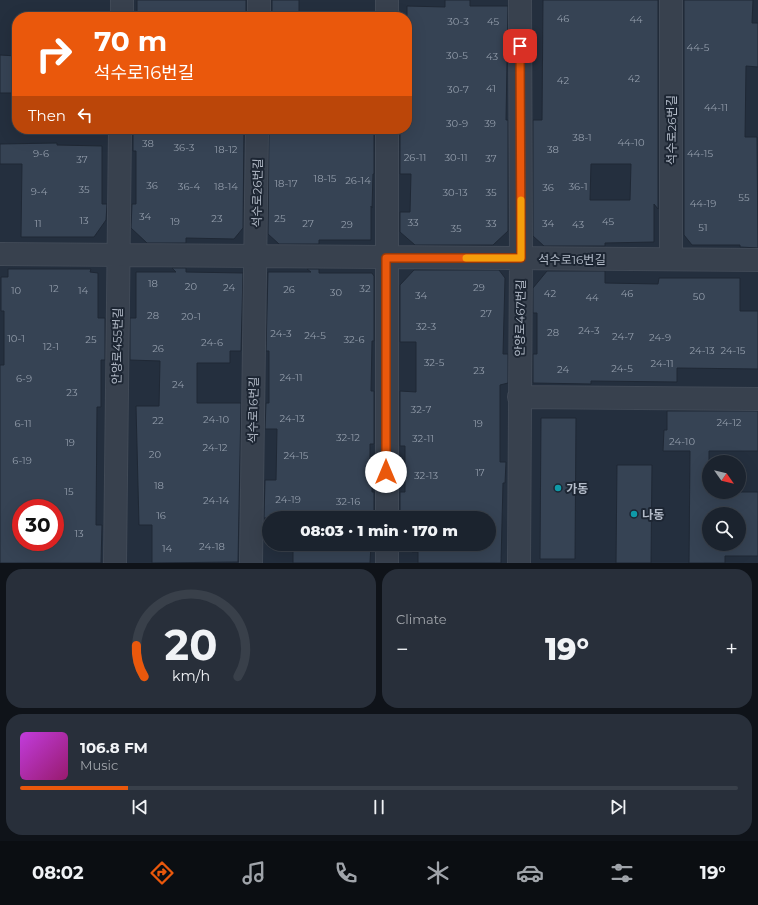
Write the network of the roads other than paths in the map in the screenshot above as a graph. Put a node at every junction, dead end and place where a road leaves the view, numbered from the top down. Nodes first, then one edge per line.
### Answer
1 (122, 0) edge
2 (259, 0) edge
3 (387, 0) edge
4 (520, 0) edge
5 (671, 0) edge
6 (122, 12) edge
7 (259, 12) edge
8 (387, 12) edge
9 (120, 134) edge
10 (257, 134) edge
11 (386, 134) edge
12 (0, 254) edge
13 (118, 255) junction
14 (256, 256) junction
15 (386, 258) junction
16 (521, 258) junction
17 (671, 259) junction
18 (758, 260) edge
19 (519, 397) junction
20 (758, 400) edge
21 (387, 511) edge
22 (387, 551) edge
23 (115, 563) edge
24 (251, 563) edge
25 (387, 563) edge
26 (519, 563) edge

1 - 6 street
2 - 7 street
3 - 8 street
4 - 16 street, 안양로467번길
5 - 17 street, 석수로26번길
9 - 13 street, 안양로455번길
10 - 14 street, 석수로26번길
11 - 15 street
12 - 13 street, 석수로16번길
13 - 14 street, 석수로16번길
13 - 23 street, 안양로455번길
14 - 15 street, 석수로16번길
14 - 24 street, 석수로16번길
15 - 16 street, 석수로16번길
15 - 21 street
16 - 17 street, 석수로16번길
16 - 19 street, 안양로467번길
17 - 18 street, 석수로16번길
19 - 20 street
19 - 26 street, 안양로467번길
22 - 25 street

